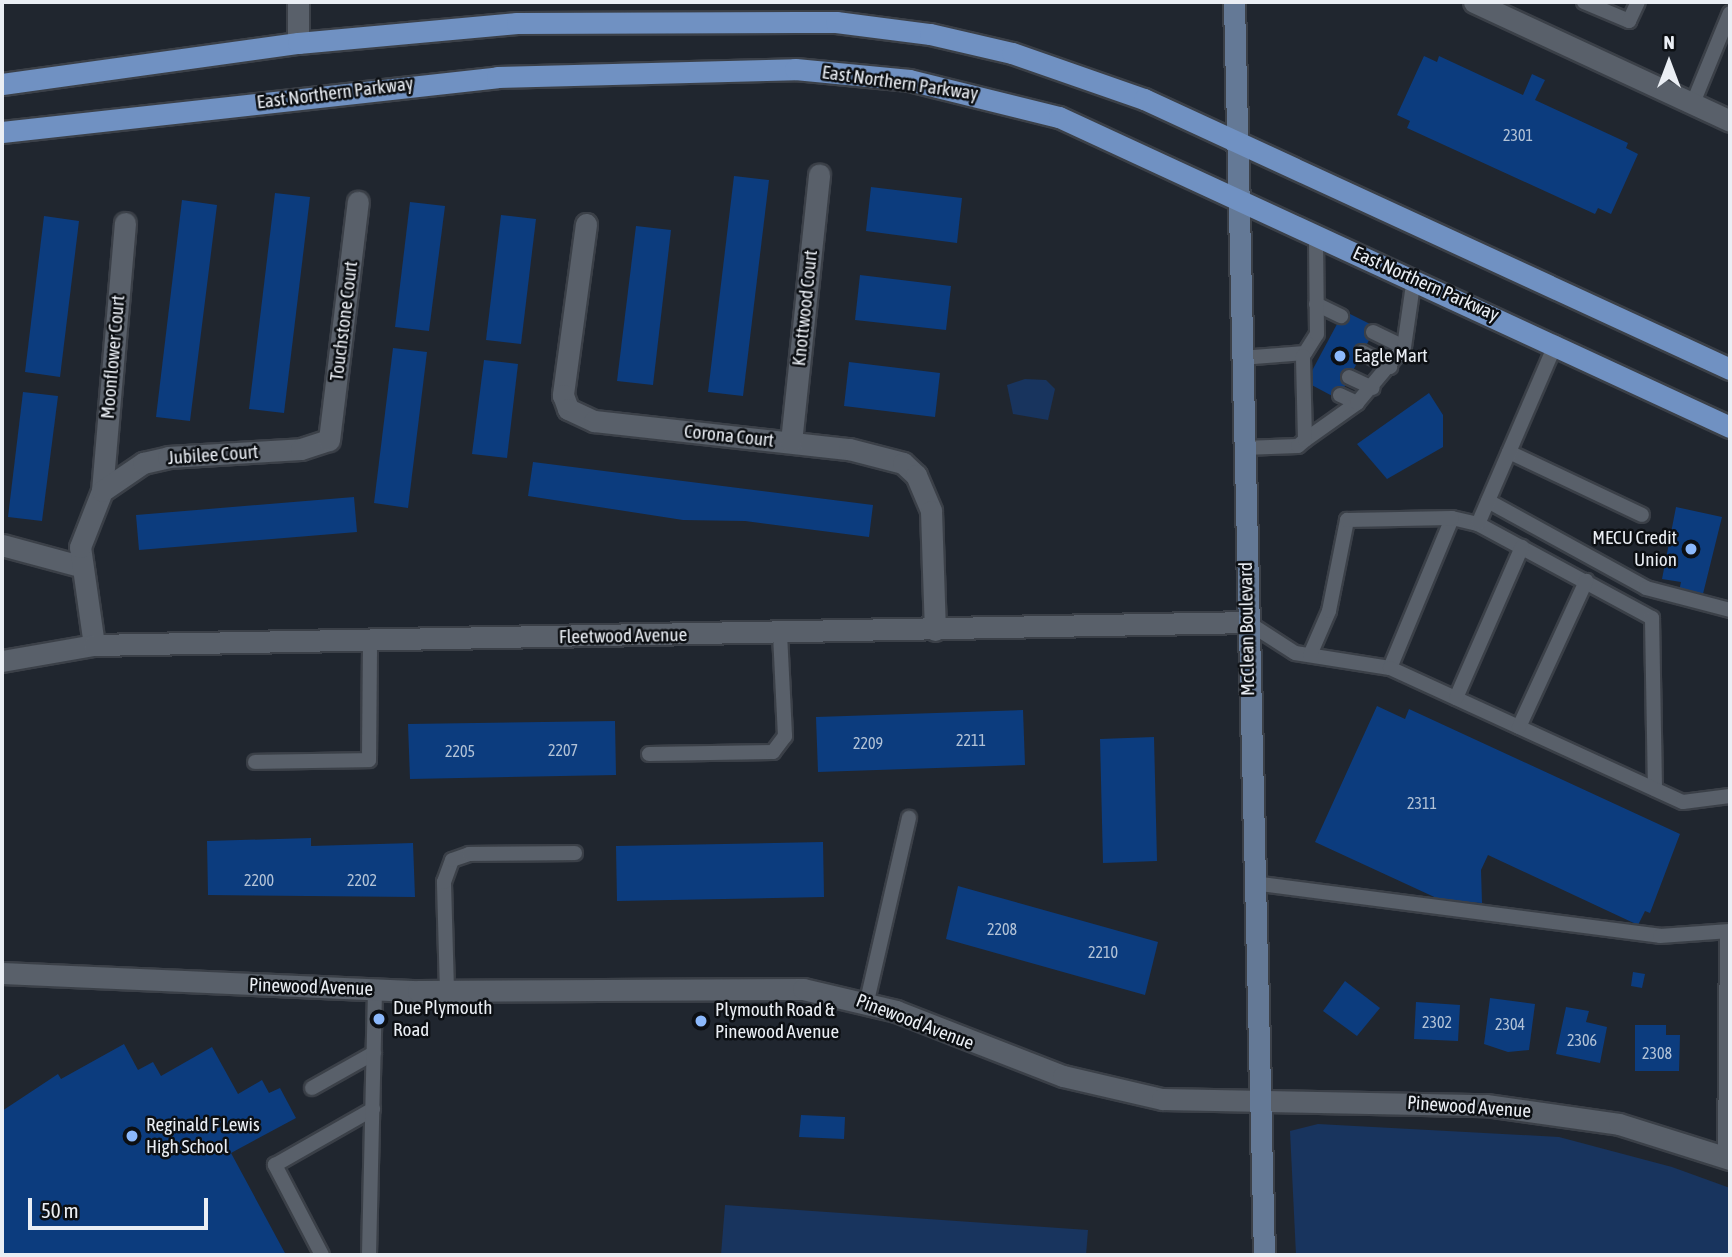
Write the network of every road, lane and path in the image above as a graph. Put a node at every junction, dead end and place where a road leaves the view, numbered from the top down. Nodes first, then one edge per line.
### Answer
1 (298, 2) edge
2 (1234, 2) edge
3 (1474, 2) edge
4 (1584, 2) edge
5 (1638, 2) edge
6 (1730, 13) edge
7 (298, 43) junction
8 (2, 84) edge
9 (1693, 103) junction
10 (1730, 121) edge
11 (2, 132) edge
12 (1236, 140) junction
13 (819, 174) dead end
14 (1237, 201) junction
15 (358, 202) dead end
16 (125, 223) dead end
17 (586, 224) dead end
18 (1316, 235) junction
19 (1415, 278) junction
20 (1316, 304) junction
21 (1341, 316) dead end
22 (1317, 328) junction
23 (1373, 332) dead end
24 (1331, 335) dead end
25 (1556, 343) junction
26 (1404, 347) junction
27 (1363, 352) dead end
28 (1309, 357) junction
29 (1241, 358) junction
30 (1390, 367) junction
31 (1730, 369) edge
32 (1349, 377) dead end
33 (1373, 388) junction
34 (1340, 395) dead end
35 (1357, 404) junction
36 (1730, 427) edge
37 (329, 440) joint
38 (1305, 440) junction
39 (791, 442) junction
40 (1242, 448) junction
41 (1508, 452) junction
42 (102, 491) junction
43 (1488, 500) junction
44 (1643, 515) dead end
45 (1452, 518) junction
46 (1478, 524) junction
47 (2, 545) edge
48 (1522, 547) junction
49 (80, 566) junction
50 (1586, 581) junction
51 (1730, 610) edge
52 (1247, 622) junction
53 (935, 630) junction
54 (780, 633) junction
55 (370, 638) junction
56 (94, 645) junction
57 (1310, 656) junction
58 (2, 661) edge
59 (1390, 668) junction
60 (1456, 698) junction
61 (1518, 727) junction
62 (649, 754) dead end
63 (255, 762) dead end
64 (1655, 789) junction
65 (1730, 796) edge
66 (909, 818) dead end
67 (575, 853) dead end
68 (1253, 883) junction
69 (1730, 933) edge
70 (2, 973) edge
71 (375, 989) junction
72 (447, 990) junction
73 (867, 1001) junction
74 (374, 1053) junction
75 (312, 1088) dead end
76 (1259, 1102) junction
77 (373, 1109) junction
78 (1729, 1159) edge
79 (322, 1255) edge
80 (369, 1255) edge
81 (1264, 1255) edge

1 - 7 street
2 - 12 street, McClean Boulevard
3 - 9 street
4 - 5 lane
6 - 9 lane
7 - 8 main road
7 - 12 main road
9 - 10 street
11 - 14 main road, East Northern Parkway
12 - 14 street, McClean Boulevard
12 - 31 main road
13 - 39 street, Knottwood Court
14 - 18 main road, East Northern Parkway
14 - 29 street, McClean Boulevard
15 - 37 street, Touchstone Court
16 - 42 street, Moonflower Court
17 - 39 street, Corona Court
18 - 19 main road, East Northern Parkway
18 - 20 lane
19 - 25 main road, East Northern Parkway
19 - 26 lane
20 - 21 lane
20 - 22 lane
22 - 24 lane
22 - 28 lane
23 - 26 lane
25 - 36 main road, East Northern Parkway
25 - 41 lane
26 - 30 lane
27 - 30 lane
28 - 29 lane
28 - 38 lane
29 - 40 street, McClean Boulevard
30 - 33 lane
32 - 33 lane
33 - 35 lane
34 - 35 lane
35 - 38 lane
37 - 42 street, Jubilee Court
38 - 40 lane
39 - 53 street, Corona Court
40 - 52 street, McClean Boulevard
41 - 43 lane
41 - 44 lane
42 - 49 street
43 - 46 lane
43 - 51 lane
45 - 46 lane
45 - 57 lane
45 - 59 lane
46 - 48 lane
47 - 49 street
48 - 50 lane
48 - 60 lane
49 - 56 street
50 - 61 lane
50 - 64 lane
52 - 53 street, Fleetwood Avenue
52 - 57 lane
52 - 68 street, McClean Boulevard
53 - 54 street, Fleetwood Avenue
54 - 55 street, Fleetwood Avenue
54 - 62 lane
55 - 56 street, Fleetwood Avenue
55 - 63 lane
56 - 58 street, Fleetwood Avenue
57 - 59 lane
59 - 60 lane
60 - 61 lane
61 - 64 lane
64 - 65 lane
66 - 73 lane
67 - 72 lane
68 - 69 lane
68 - 76 street, McClean Boulevard
69 - 78 street
70 - 71 street, Pinewood Avenue
71 - 72 street, Pinewood Avenue
71 - 74 lane
72 - 73 street, Pinewood Avenue
73 - 76 street, Pinewood Avenue
74 - 75 lane
74 - 77 lane
76 - 78 street, Pinewood Avenue
76 - 81 street, McClean Boulevard
77 - 79 lane
77 - 80 lane

